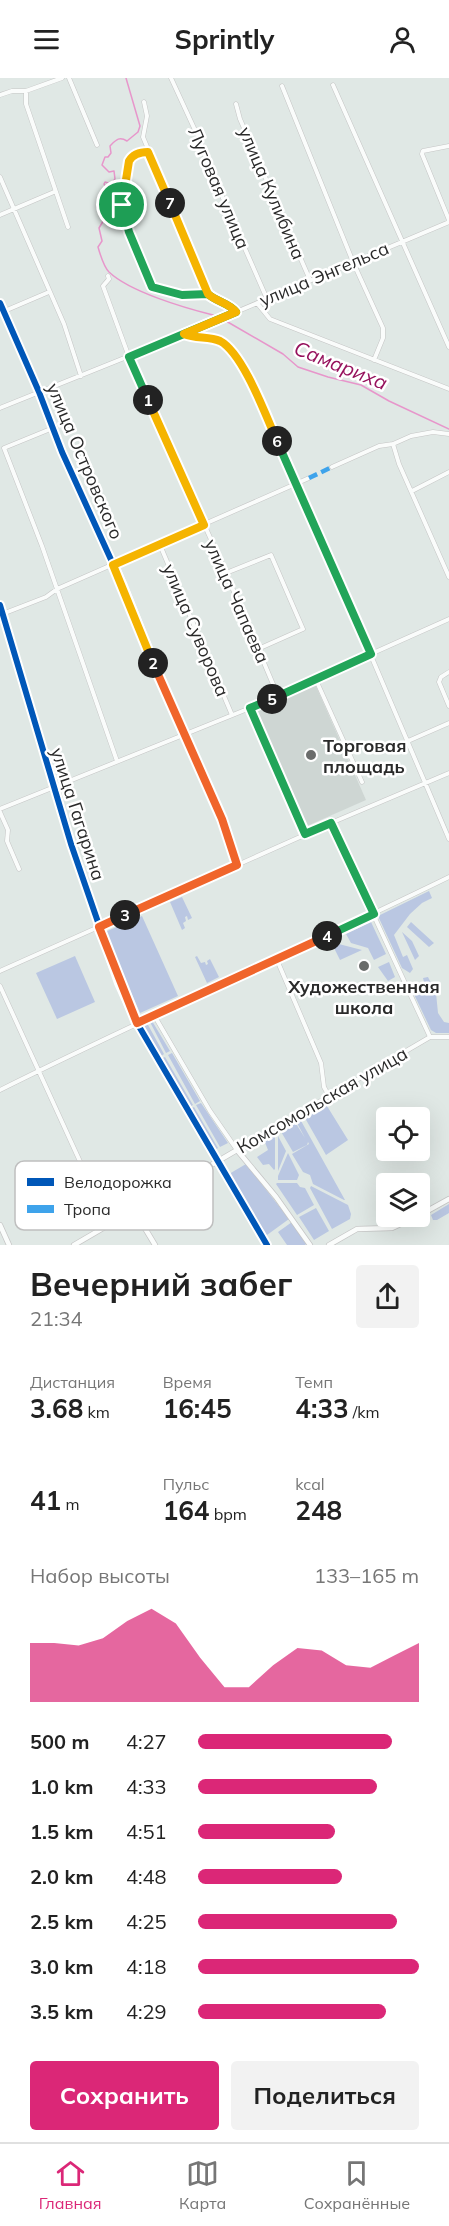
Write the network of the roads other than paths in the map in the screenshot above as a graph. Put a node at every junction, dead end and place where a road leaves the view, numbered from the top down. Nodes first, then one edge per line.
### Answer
1 (62, 78) edge
2 (69, 78) edge
3 (171, 78) edge
4 (333, 85) dead end
5 (282, 86) dead end
6 (26, 92) junction
7 (0, 95) edge
8 (144, 102) dead end
9 (236, 104) dead end
10 (97, 145) dead end
11 (449, 146) edge
12 (148, 152) junction
13 (0, 177) edge
14 (54, 192) junction
15 (14, 209) junction
16 (0, 214) edge
17 (449, 221) edge
18 (68, 227) dead end
19 (401, 241) junction
20 (353, 262) junction
21 (108, 276) dead end
22 (310, 280) junction
23 (50, 292) junction
24 (208, 294) junction
25 (267, 299) junction
26 (0, 303) edge
27 (257, 303) junction
28 (2, 312) edge
29 (236, 312) junction
30 (184, 334) junction
31 (449, 347) edge
32 (129, 357) junction
33 (374, 360) junction
34 (81, 376) junction
35 (449, 390) edge
36 (39, 392) junction
37 (0, 408) edge
38 (53, 428) junction
39 (449, 434) edge
40 (393, 444) junction
41 (333, 467) dead end
42 (449, 472) edge
43 (309, 478) dead end
44 (296, 484) junction
45 (412, 491) junction
46 (204, 525) junction
47 (160, 545) junction
48 (113, 565) junction
49 (226, 573) junction
50 (449, 577) edge
51 (57, 589) junction
52 (0, 605) edge
53 (1, 615) edge
54 (449, 619) edge
55 (258, 649) junction
56 (371, 654) junction
57 (449, 672) edge
58 (316, 680) junction
59 (278, 696) junction
60 (449, 706) edge
61 (250, 708) junction
62 (232, 715) junction
63 (449, 723) edge
64 (184, 735) junction
65 (408, 741) junction
66 (117, 761) junction
67 (449, 773) edge
68 (362, 782) dead end
69 (426, 783) junction
70 (53, 786) junction
71 (0, 811) edge
72 (331, 823) junction
73 (305, 834) junction
74 (449, 839) edge
75 (237, 865) junction
76 (19, 869) dead end
77 (449, 878) edge
78 (374, 914) junction
79 (99, 927) junction
80 (277, 960) junction
81 (0, 971) edge
82 (0, 986) edge
83 (154, 1015) junction
84 (137, 1023) junction
85 (430, 1037) junction
86 (449, 1037) edge
87 (38, 1071) junction
88 (0, 1090) edge
89 (329, 1096) junction
90 (237, 1150) junction
91 (79, 1161) edge
92 (218, 1161) junction
93 (213, 1164) edge
94 (449, 1200) edge
95 (430, 1210) edge
96 (0, 1225) edge
97 (394, 1227) edge
98 (100, 1230) edge
99 (146, 1230) edge
100 (9, 1245) edge
101 (74, 1245) edge
102 (155, 1245) edge
103 (267, 1245) edge
104 (310, 1245) edge
105 (329, 1245) edge

1 - 6 street
2 - 10 street
3 - 25 street, Луговая улица
4 - 19 street
5 - 20 street
6 - 7 street
6 - 14 street
8 - 12 street
9 - 22 street, улица Кулибина
11 - 17 street
12 - 24 street
12 - 24 street
13 - 15 street
14 - 15 street
14 - 18 street
15 - 16 street
15 - 23 street
17 - 19 street, улица Энгельса
19 - 20 street, улица Энгельса
19 - 31 street
20 - 22 street, улица Энгельса
20 - 33 street
21 - 32 street, улица Чапаева
22 - 25 street, улица Энгельса
23 - 28 street
23 - 34 street
24 - 29 street
25 - 27 street, улица Энгельса
26 - 28 street, улица Островского
27 - 29 street, улица Энгельса
27 - 33 street
28 - 36 street, улица Островского
29 - 30 street, улица Энгельса
30 - 32 street, улица Энгельса
30 - 44 street
32 - 34 street, улица Энгельса
32 - 46 street, улица Чапаева
33 - 35 street
34 - 36 street, улица Энгельса
36 - 37 street, улица Энгельса
36 - 38 street, улица Островского
38 - 48 street, улица Островского
38 - 51 street
39 - 40 street
40 - 41 street
40 - 45 street
42 - 45 street
43 - 44 street
44 - 46 street
44 - 56 street
45 - 50 street
46 - 47 street
46 - 49 street, улица Чапаева
47 - 48 street
47 - 62 street, улица Суворова
48 - 51 street
48 - 64 street, улица Островского
49 - 55 street, улица Чапаева
49 - 55 street
51 - 53 street
51 - 66 street
52 - 53 street, улица Гагарина
53 - 70 street, улица Гагарина
54 - 56 street
55 - 59 street, улица Чапаева
56 - 58 street
56 - 65 street
57 - 60 street
58 - 59 street
58 - 68 street
59 - 61 street
61 - 62 street
61 - 73 street
62 - 64 street
63 - 65 street
64 - 66 street
64 - 75 street, улица Островского
65 - 69 street
66 - 70 street
67 - 69 street
69 - 72 street
69 - 74 street
70 - 71 street
70 - 79 street, улица Гагарина
71 - 76 street
72 - 73 street
72 - 78 street
73 - 75 street
75 - 79 street
77 - 78 street
78 - 80 street
78 - 85 street
79 - 81 street
79 - 84 street, улица Гагарина
80 - 83 street
80 - 89 street
82 - 87 street
83 - 84 street
83 - 90 street
84 - 87 street
84 - 92 street, улица Гагарина
85 - 86 street
85 - 89 street, Комсомольская улица
87 - 88 street
87 - 91 street
89 - 90 street, Комсомольская улица
90 - 92 street, Комсомольская улица
90 - 104 street
92 - 93 street, Комсомольская улица
92 - 103 street, улица Гагарина
94 - 95 street
96 - 100 street
97 - 105 street
98 - 101 street, Комсомольская улица
99 - 102 street

